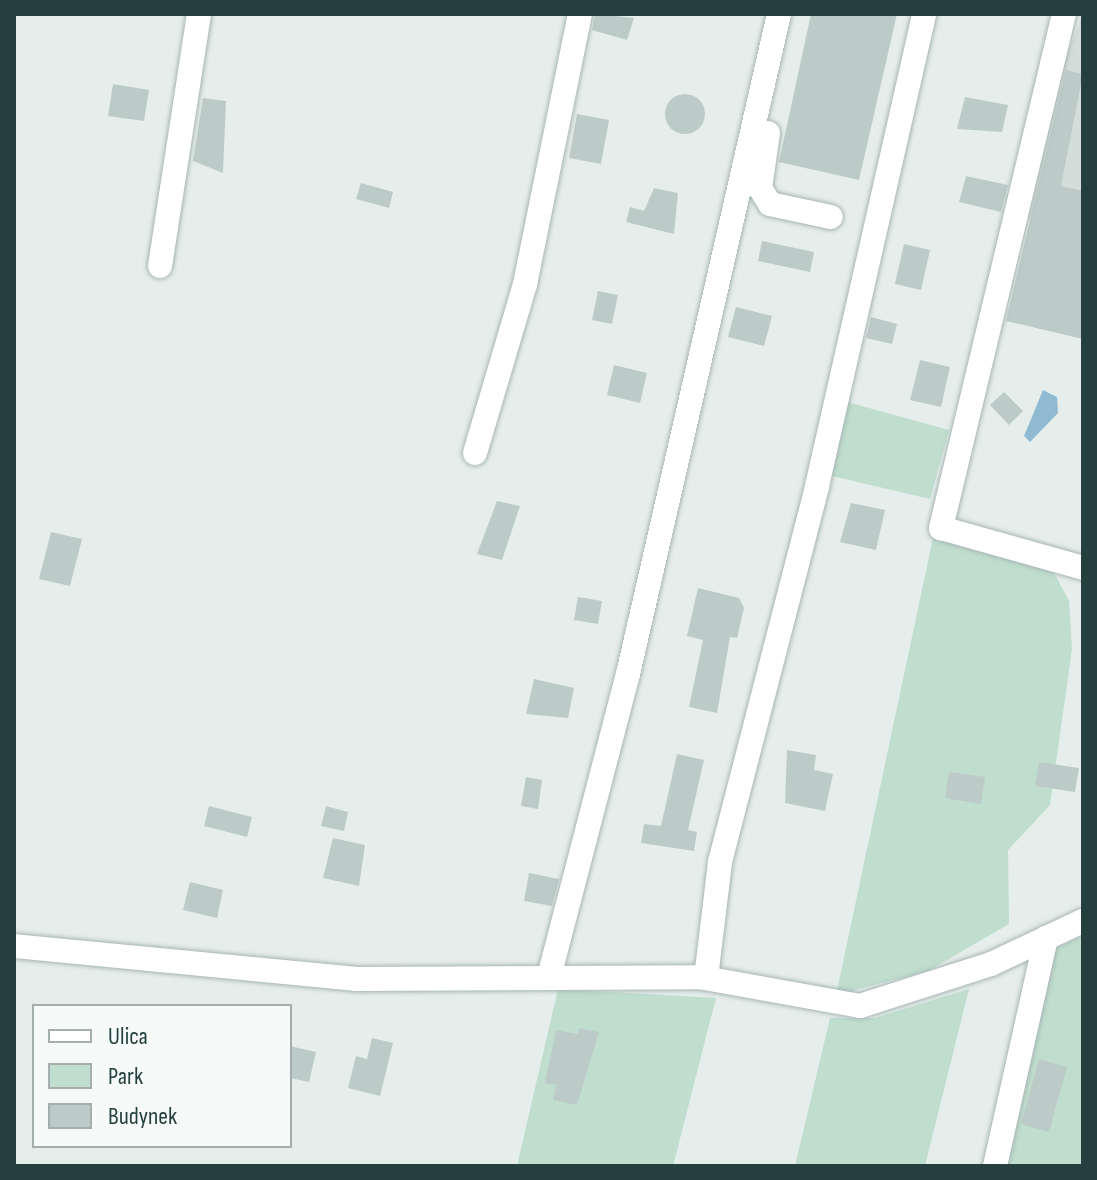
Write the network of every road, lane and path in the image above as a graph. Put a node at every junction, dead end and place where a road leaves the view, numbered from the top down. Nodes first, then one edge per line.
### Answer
1 (199, 14) edge
2 (580, 14) edge
3 (779, 14) edge
4 (797, 14) edge
5 (924, 14) edge
6 (1064, 14) edge
7 (831, 217) dead end
8 (160, 266) dead end
9 (475, 453) dead end
10 (1083, 568) edge
11 (1083, 921) edge
12 (1046, 938) junction
13 (14, 946) edge
14 (550, 973) junction
15 (706, 978) junction
16 (995, 1166) edge

1 - 8 street
2 - 9 street
3 - 14 street
4 - 7 street
5 - 15 street
6 - 10 street
11 - 12 street
12 - 15 street
12 - 16 street
13 - 14 street
14 - 15 street

